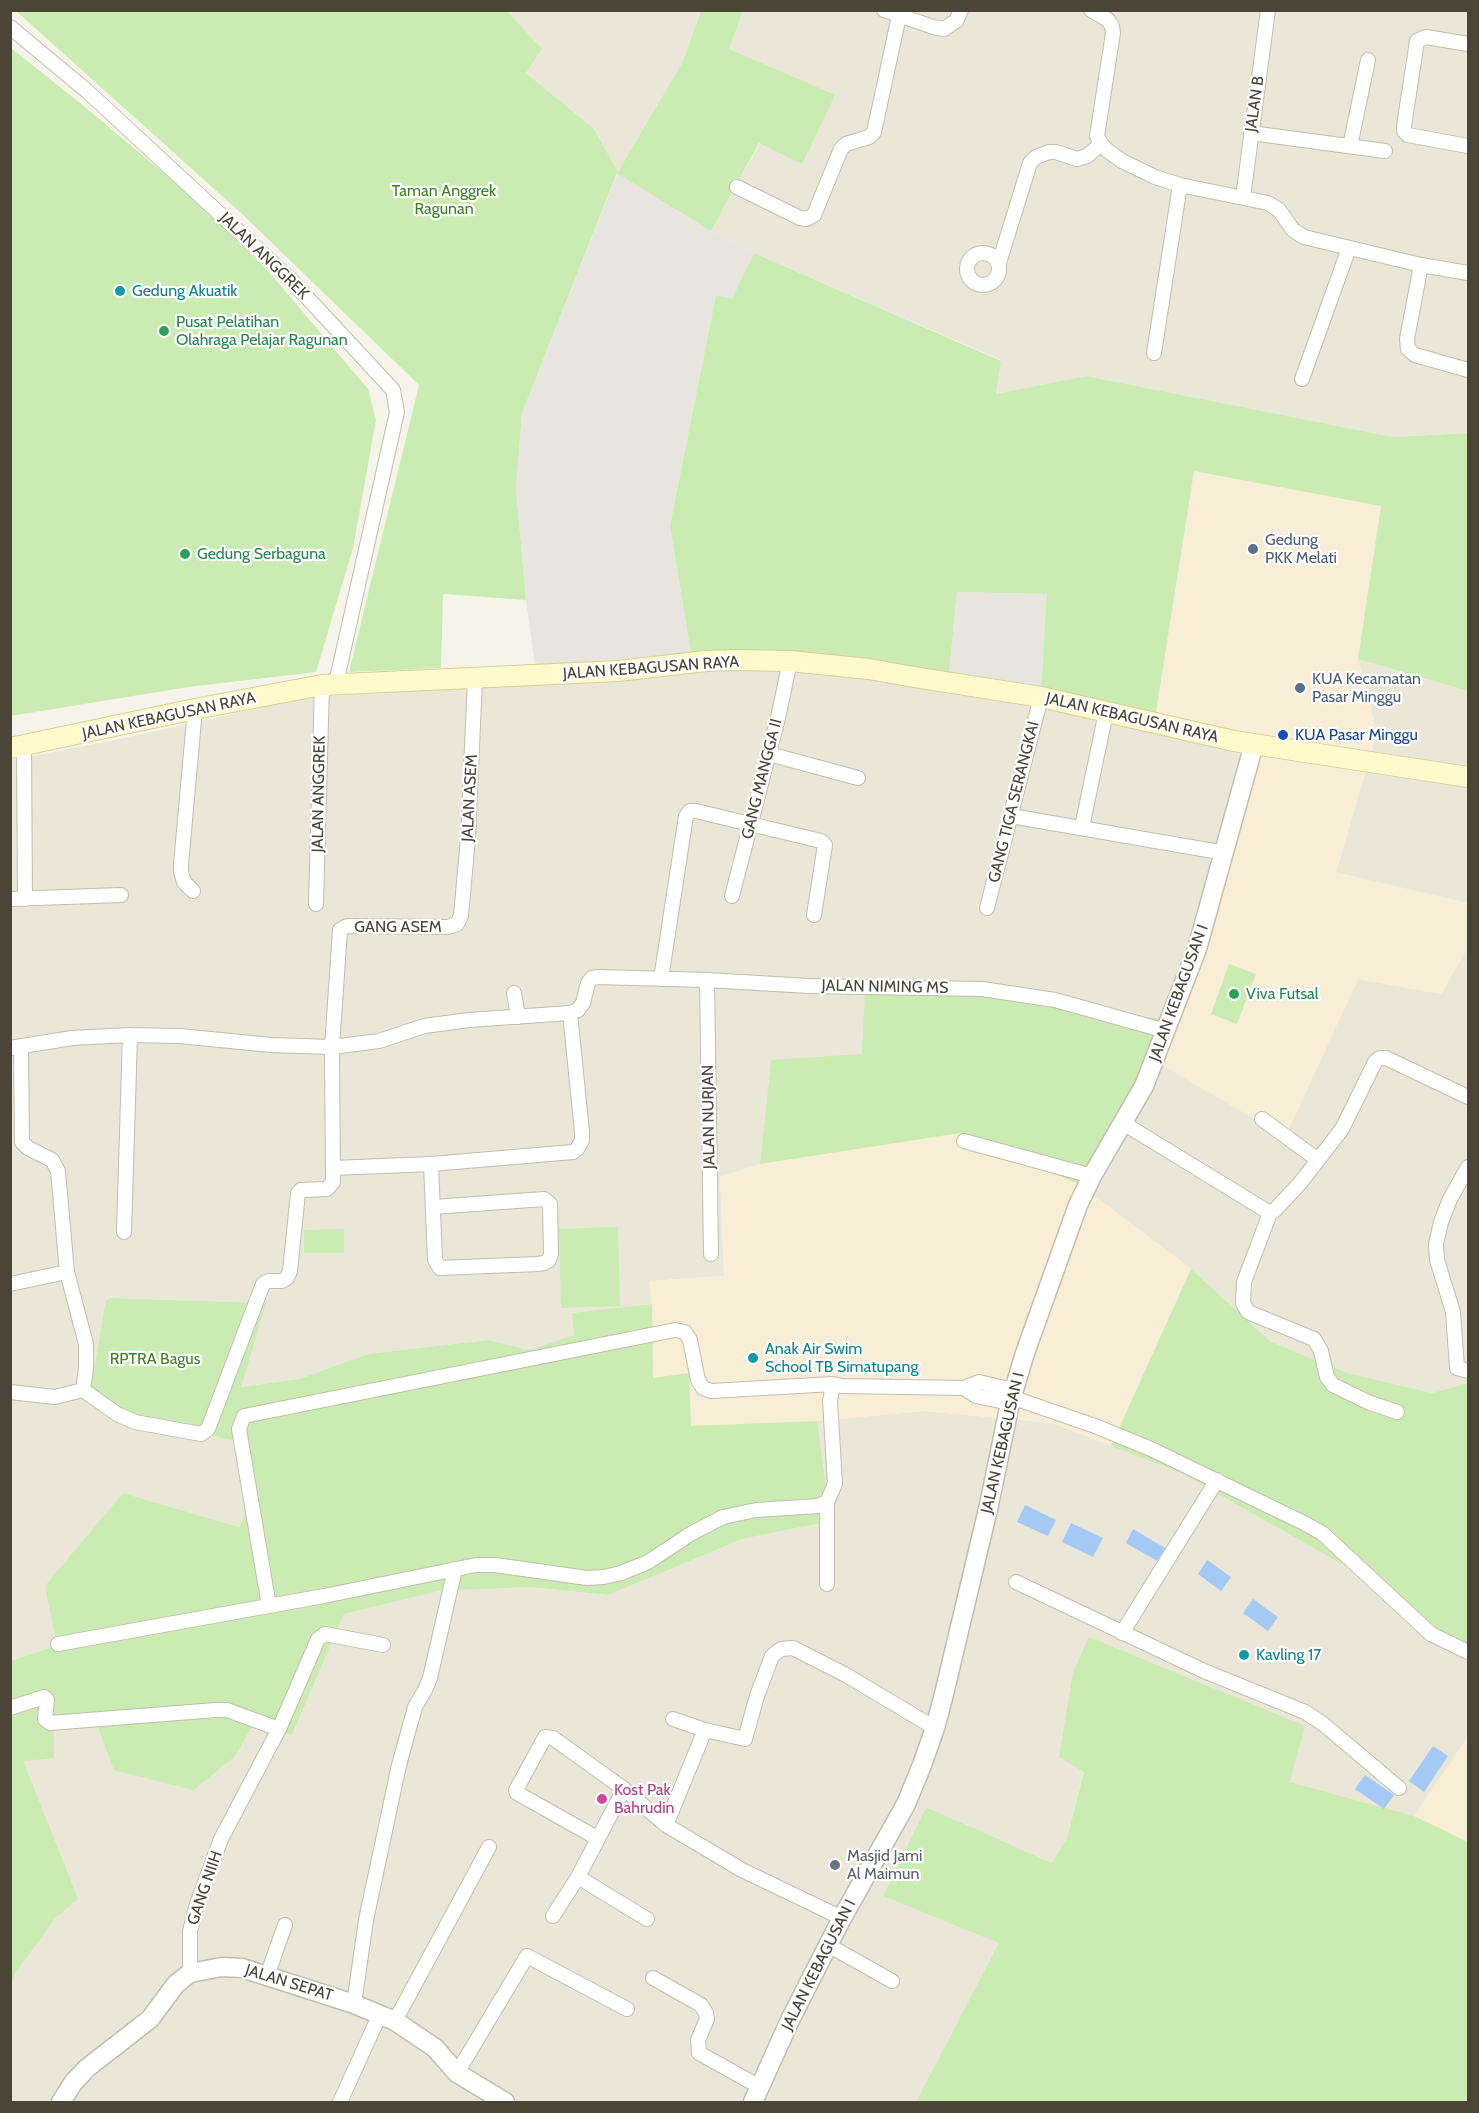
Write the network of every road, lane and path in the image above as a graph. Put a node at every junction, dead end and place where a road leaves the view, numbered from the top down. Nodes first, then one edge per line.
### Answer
1 (884, 10) edge
2 (961, 10) edge
3 (1091, 10) edge
4 (1268, 10) edge
5 (899, 16) junction
6 (10, 27) edge
7 (1468, 44) edge
8 (1368, 60) dead end
9 (1251, 133) junction
10 (1101, 144) junction
11 (1350, 146) junction
12 (1468, 146) edge
13 (1385, 151) dead end
14 (1180, 185) junction
15 (737, 187) dead end
16 (1243, 197) junction
17 (1349, 248) junction
18 (999, 263) dead end
19 (1421, 265) junction
20 (1468, 273) edge
21 (1154, 353) dead end
22 (1468, 369) edge
23 (1302, 379) dead end
24 (790, 661) junction
25 (476, 679) junction
26 (329, 684) junction
27 (1041, 697) junction
28 (195, 709) junction
29 (1106, 712) junction
30 (1254, 744) junction
31 (17, 747) edge
32 (769, 754) junction
33 (1468, 777) edge
34 (858, 778) dead end
35 (1011, 816) junction
36 (751, 824) junction
37 (1082, 827) junction
38 (1225, 853) junction
39 (193, 891) dead end
40 (121, 896) dead end
41 (732, 896) dead end
42 (10, 899) edge
43 (25, 899) junction
44 (316, 904) dead end
45 (987, 908) dead end
46 (814, 915) dead end
47 (461, 916) joint
48 (661, 979) junction
49 (707, 980) junction
50 (514, 993) dead end
51 (570, 1013) junction
52 (518, 1017) junction
53 (1166, 1031) junction
54 (130, 1035) junction
55 (332, 1047) junction
56 (16, 1048) edge
57 (1468, 1097) edge
58 (1262, 1119) dead end
59 (1123, 1123) junction
60 (964, 1141) dead end
61 (1318, 1160) junction
62 (431, 1164) junction
63 (1468, 1167) edge
64 (333, 1168) junction
65 (1092, 1176) junction
66 (433, 1207) junction
67 (1270, 1213) junction
68 (124, 1232) dead end
69 (711, 1254) dead end
70 (67, 1272) junction
71 (10, 1284) edge
72 (1468, 1371) edge
73 (833, 1384) junction
74 (83, 1390) junction
75 (10, 1392) edge
76 (1012, 1393) junction
77 (1397, 1412) dead end
78 (1217, 1480) junction
79 (827, 1502) junction
80 (455, 1569) junction
81 (1016, 1582) dead end
82 (827, 1584) dead end
83 (269, 1606) junction
84 (1122, 1633) junction
85 (58, 1644) dead end
86 (383, 1645) dead end
87 (1468, 1652) edge
88 (10, 1708) edge
89 (673, 1719) dead end
90 (935, 1728) junction
91 (279, 1729) junction
92 (705, 1730) junction
93 (1399, 1788) dead end
94 (624, 1789) junction
95 (666, 1825) junction
96 (597, 1838) junction
97 (489, 1847) dead end
98 (578, 1877) junction
99 (552, 1916) dead end
100 (842, 1918) junction
101 (647, 1919) dead end
102 (285, 1925) dead end
103 (828, 1945) junction
104 (190, 1973) junction
105 (267, 1976) junction
106 (653, 1978) dead end
107 (891, 1981) dead end
108 (354, 2004) junction
109 (627, 2009) dead end
110 (388, 2018) junction
111 (457, 2073) junction
112 (756, 2095) edge
113 (61, 2103) edge
114 (340, 2103) edge
115 (505, 2103) edge

1 - 5 street
2 - 5 street
3 - 10 street
4 - 9 street, JALAN B
5 - 15 street
6 - 26 street, JALAN ANGGREK
7 - 12 street
8 - 11 street
9 - 11 street
9 - 16 street, JALAN B
10 - 14 street
10 - 18 street
11 - 13 street
14 - 16 street
14 - 21 street
16 - 17 street
17 - 19 street
17 - 23 street
19 - 20 street
19 - 22 street
24 - 25 main road, JALAN KEBAGUSAN RAYA
24 - 27 main road, JALAN KEBAGUSAN RAYA
24 - 32 street, GANG MANGGA II
25 - 26 main road, JALAN KEBAGUSAN RAYA
25 - 47 street, JALAN ASEM
26 - 28 main road, JALAN KEBAGUSAN RAYA
26 - 44 street, JALAN ANGGREK
27 - 29 main road, JALAN KEBAGUSAN RAYA
27 - 35 street, GANG TIGA SERANGKAI
28 - 31 main road, JALAN KEBAGUSAN RAYA
28 - 39 street
29 - 30 main road, JALAN KEBAGUSAN RAYA
29 - 37 street
30 - 33 main road, JALAN KEBAGUSAN RAYA
30 - 38 street, JALAN KEBAGUSAN I
31 - 43 street
32 - 34 street
32 - 36 street, GANG MANGGA II
35 - 37 street
35 - 45 street, GANG TIGA SERANGKAI
36 - 41 street, GANG MANGGA II
36 - 46 street
36 - 48 street
37 - 38 street
38 - 53 street, JALAN KEBAGUSAN I
40 - 43 street
42 - 43 street
47 - 55 street, GANG ASEM
48 - 49 street, JALAN NIMING MS
48 - 51 street, JALAN NIMING MS
49 - 53 street, JALAN NIMING MS
49 - 69 street, JALAN NURJAN
50 - 52 street
51 - 52 street
51 - 62 street
52 - 55 street
53 - 59 street, JALAN KEBAGUSAN I
54 - 55 street
54 - 56 street
54 - 68 street
55 - 64 street
56 - 70 street
57 - 61 street
58 - 61 street
59 - 65 street, JALAN KEBAGUSAN I
59 - 67 street
60 - 65 street
61 - 67 street
62 - 64 street
62 - 66 street
63 - 72 street
64 - 74 street
65 - 76 street, JALAN KEBAGUSAN I
66 - 66 street
67 - 77 street
70 - 71 street
70 - 74 street
73 - 76 street
73 - 79 street
73 - 83 street
74 - 75 street
76 - 78 street
76 - 90 street, JALAN KEBAGUSAN I
78 - 84 street
78 - 87 street
79 - 80 street
79 - 82 street
80 - 83 street
80 - 108 street
81 - 84 street
83 - 85 street
84 - 93 street
86 - 91 street, GANG NIIH
88 - 91 street
89 - 92 street
90 - 92 street
90 - 100 street, JALAN KEBAGUSAN I
91 - 104 street, GANG NIIH
92 - 95 street
94 - 95 street
94 - 96 street
94 - 96 street
95 - 100 street
96 - 98 street
97 - 110 street
98 - 99 street
98 - 101 street
100 - 103 street, JALAN KEBAGUSAN I
102 - 105 street
103 - 107 street
103 - 112 street, JALAN KEBAGUSAN I
104 - 105 street, JALAN SEPAT
104 - 113 street
105 - 108 street, JALAN SEPAT
106 - 112 street
108 - 110 street, JALAN SEPAT
109 - 111 street
110 - 111 street, JALAN SEPAT
110 - 114 street
111 - 115 street, JALAN SEPAT

